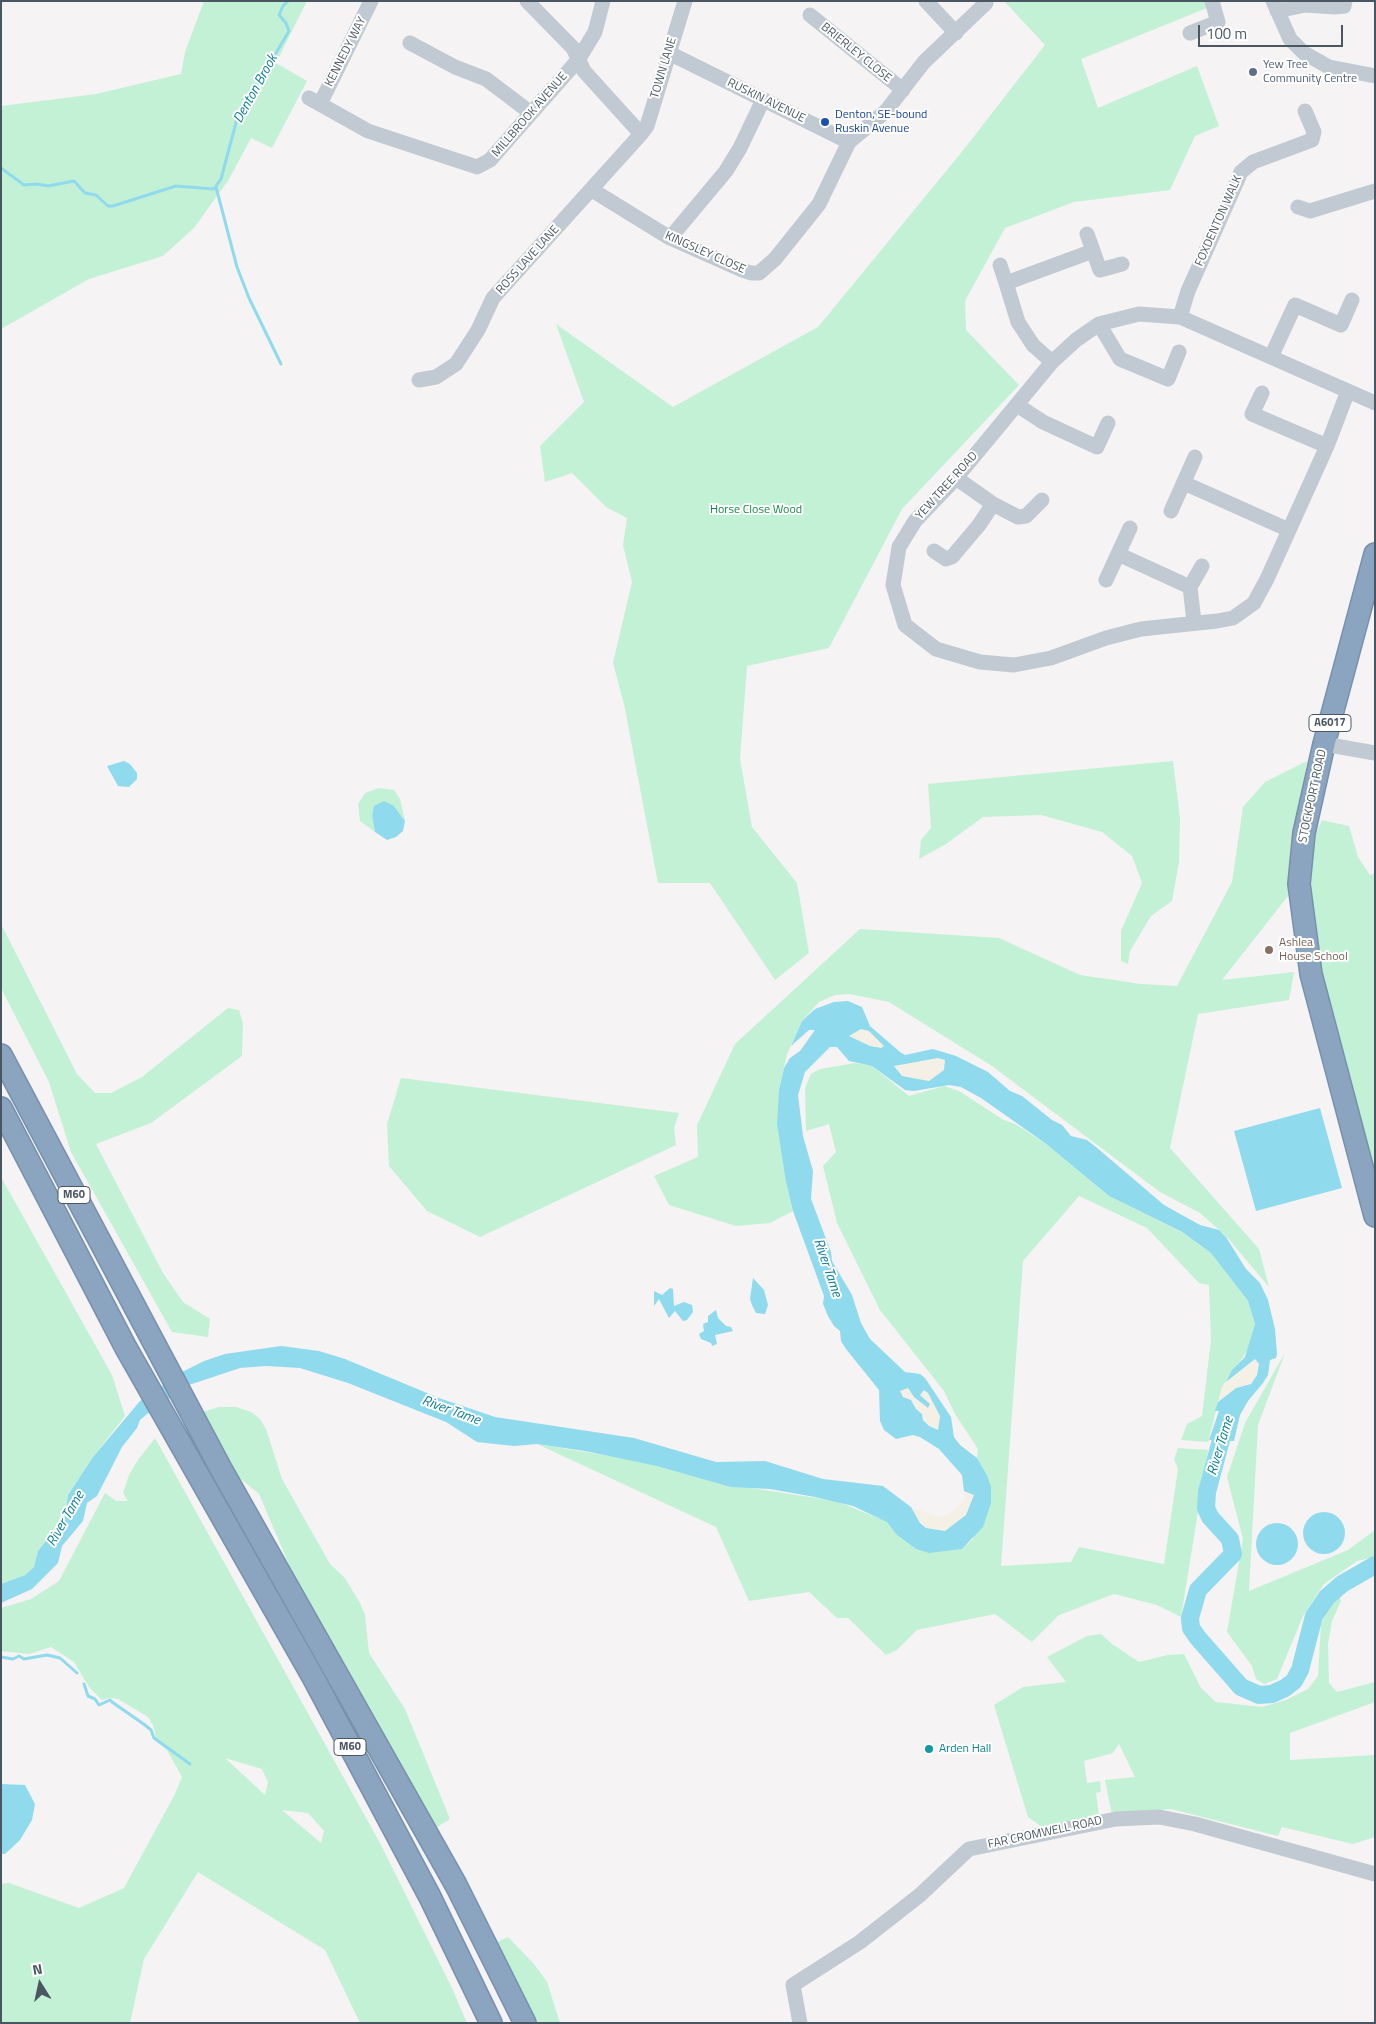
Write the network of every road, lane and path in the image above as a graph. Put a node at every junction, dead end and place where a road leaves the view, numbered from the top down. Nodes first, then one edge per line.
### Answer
1 (371, 1) edge
2 (527, 1) edge
3 (603, 1) edge
4 (685, 1) edge
5 (926, 1) edge
6 (1212, 1) edge
7 (1345, 1) edge
8 (986, 3) dead end
9 (1275, 6) edge
10 (810, 15) dead end
11 (956, 33) junction
12 (1190, 33) dead end
13 (410, 43) dead end
14 (669, 53) junction
15 (578, 60) junction
16 (1375, 76) edge
17 (902, 90) junction
18 (763, 100) junction
19 (314, 101) joint
20 (1306, 111) dead end
21 (531, 113) junction
22 (641, 134) junction
23 (848, 142) junction
24 (592, 190) junction
25 (1375, 190) edge
26 (1298, 207) dead end
27 (1087, 234) dead end
28 (670, 238) junction
29 (1093, 252) junction
30 (1122, 264) dead end
31 (1000, 265) dead end
32 (1006, 283) junction
33 (1352, 300) dead end
34 (1180, 317) junction
35 (1099, 324) junction
36 (1179, 352) dead end
37 (1271, 357) junction
38 (1052, 362) junction
39 (419, 380) dead end
40 (1348, 391) junction
41 (1262, 392) dead end
42 (1375, 403) edge
43 (1017, 405) junction
44 (1108, 423) dead end
45 (1327, 446) junction
46 (1195, 457) dead end
47 (956, 478) junction
48 (1184, 483) junction
49 (1042, 500) dead end
50 (993, 504) junction
51 (1171, 511) dead end
52 (1130, 528) dead end
53 (1289, 530) junction
54 (934, 550) dead end
55 (1118, 554) junction
56 (1373, 564) edge
57 (1202, 566) dead end
58 (1106, 580) dead end
59 (1190, 588) junction
60 (1194, 622) junction
61 (1324, 744) junction
62 (1375, 753) edge
63 (1, 1055) edge
64 (1, 1108) edge
65 (1375, 1216) edge
66 (1375, 1874) edge
67 (491, 2023) edge
68 (525, 2023) edge
69 (800, 2023) edge

1 - 19 street, KENNEDY WAY
2 - 15 street
3 - 15 street, MILLBROOK AVENUE
4 - 14 street, TOWN LANE
5 - 11 street
6 - 12 street
7 - 9 street
8 - 11 street
9 - 16 street
10 - 17 street, BRIERLEY CLOSE
11 - 17 street
13 - 21 street
14 - 18 street, RUSKIN AVENUE
14 - 22 street, TOWN LANE
15 - 21 street, MILLBROOK AVENUE
15 - 22 street
17 - 23 street
18 - 23 street, RUSKIN AVENUE
18 - 28 street
19 - 21 street, MILLBROOK AVENUE
20 - 34 street, FOXDENTON WALK
22 - 24 street, ROSS LAVE LANE
23 - 28 street, KINGSLEY CLOSE
24 - 28 street, KINGSLEY CLOSE
24 - 39 street, ROSS LAVE LANE
25 - 26 street
27 - 29 street
29 - 30 street
29 - 32 street
31 - 32 street
32 - 38 street
33 - 37 street
34 - 35 street, YEW TREE ROAD
34 - 37 street, YEW TREE ROAD
35 - 36 street
35 - 38 street, YEW TREE ROAD
37 - 40 street, YEW TREE ROAD
38 - 43 street, YEW TREE ROAD
40 - 42 street, YEW TREE ROAD
40 - 45 street, YEW TREE ROAD
41 - 45 street
43 - 44 street
43 - 47 street, YEW TREE ROAD
45 - 53 street, YEW TREE ROAD
46 - 48 street
47 - 50 street
47 - 60 street, YEW TREE ROAD
48 - 51 street
48 - 53 street
49 - 50 street
50 - 54 street
52 - 55 street
53 - 60 street, YEW TREE ROAD
55 - 58 street
55 - 59 street
56 - 61 highway, STOCKPORT ROAD / A6017
57 - 59 street
59 - 60 street
61 - 62 street
61 - 65 highway, STOCKPORT ROAD / A6017
63 - 68 highway, M60
64 - 67 highway, M60
66 - 69 street, FAR CROMWELL ROAD

